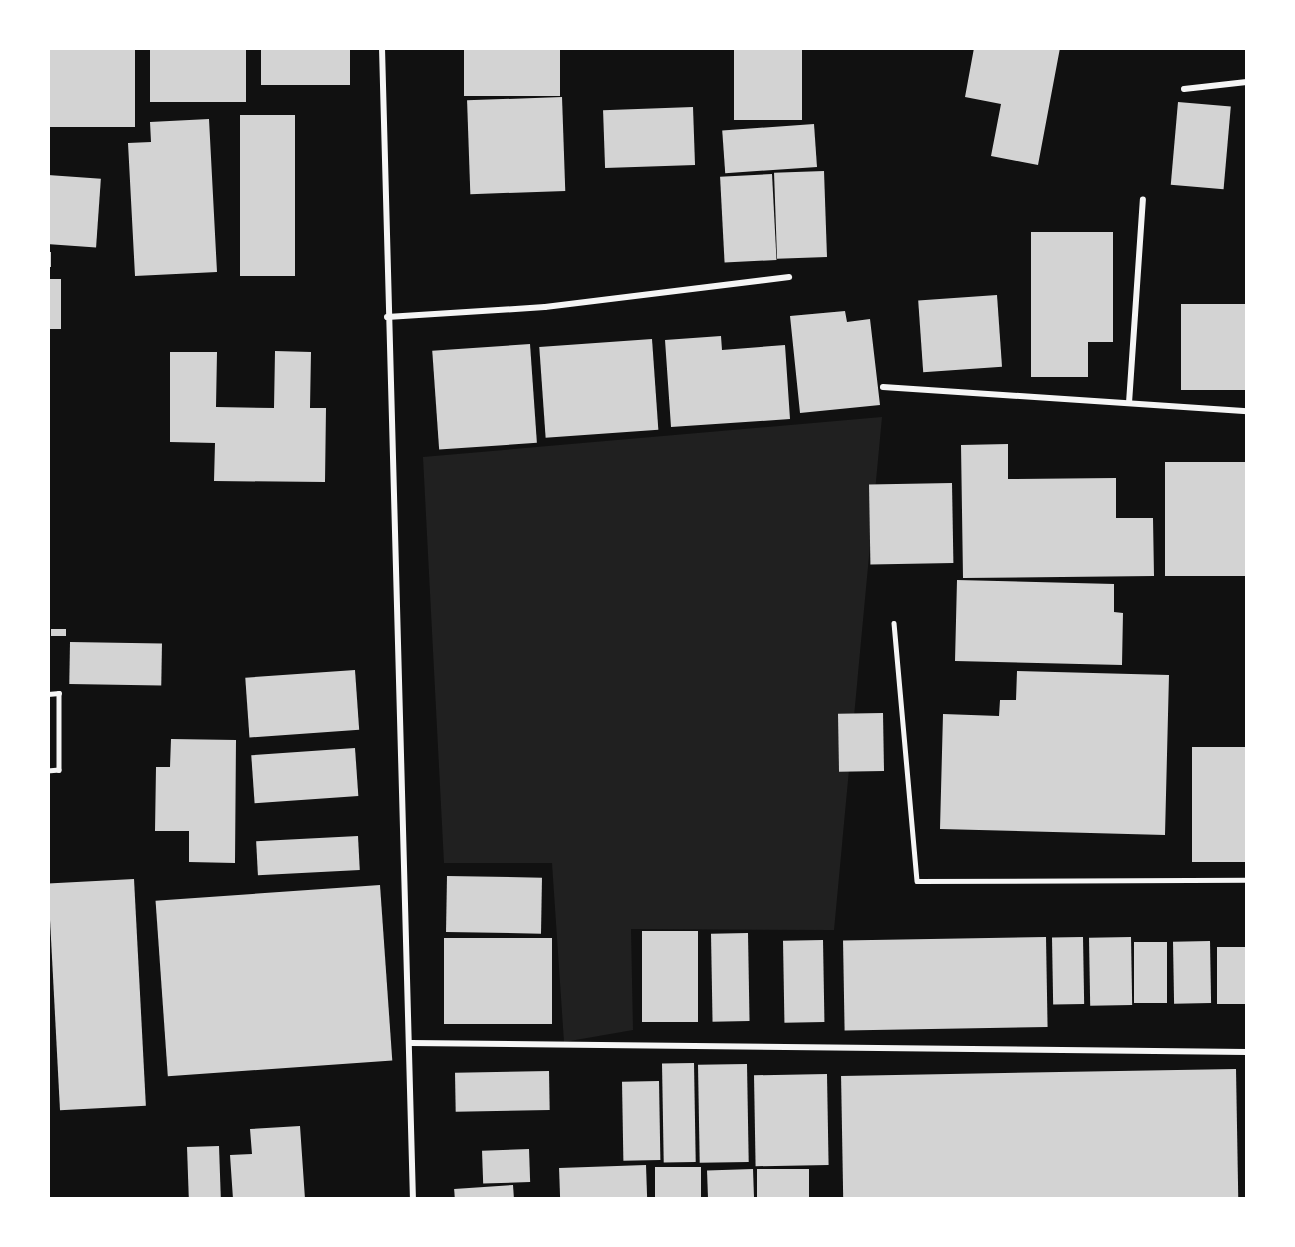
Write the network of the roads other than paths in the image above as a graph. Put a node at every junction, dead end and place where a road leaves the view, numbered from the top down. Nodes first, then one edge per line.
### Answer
1 (382, 48) edge
2 (1247, 82) edge
3 (1184, 89) dead end
4 (1143, 199) dead end
5 (789, 277) dead end
6 (387, 317) junction
7 (883, 387) dead end
8 (1129, 403) junction
9 (1247, 411) edge
10 (894, 623) dead end
11 (48, 694) edge
12 (48, 771) edge
13 (1247, 880) edge
14 (411, 1044) junction
15 (1247, 1052) edge
16 (414, 1199) edge

1 - 6 street
2 - 3 street
4 - 8 street
5 - 6 street
6 - 14 street
7 - 8 street
8 - 9 street
10 - 13 lane
11 - 12 lane
14 - 15 street
14 - 16 street

